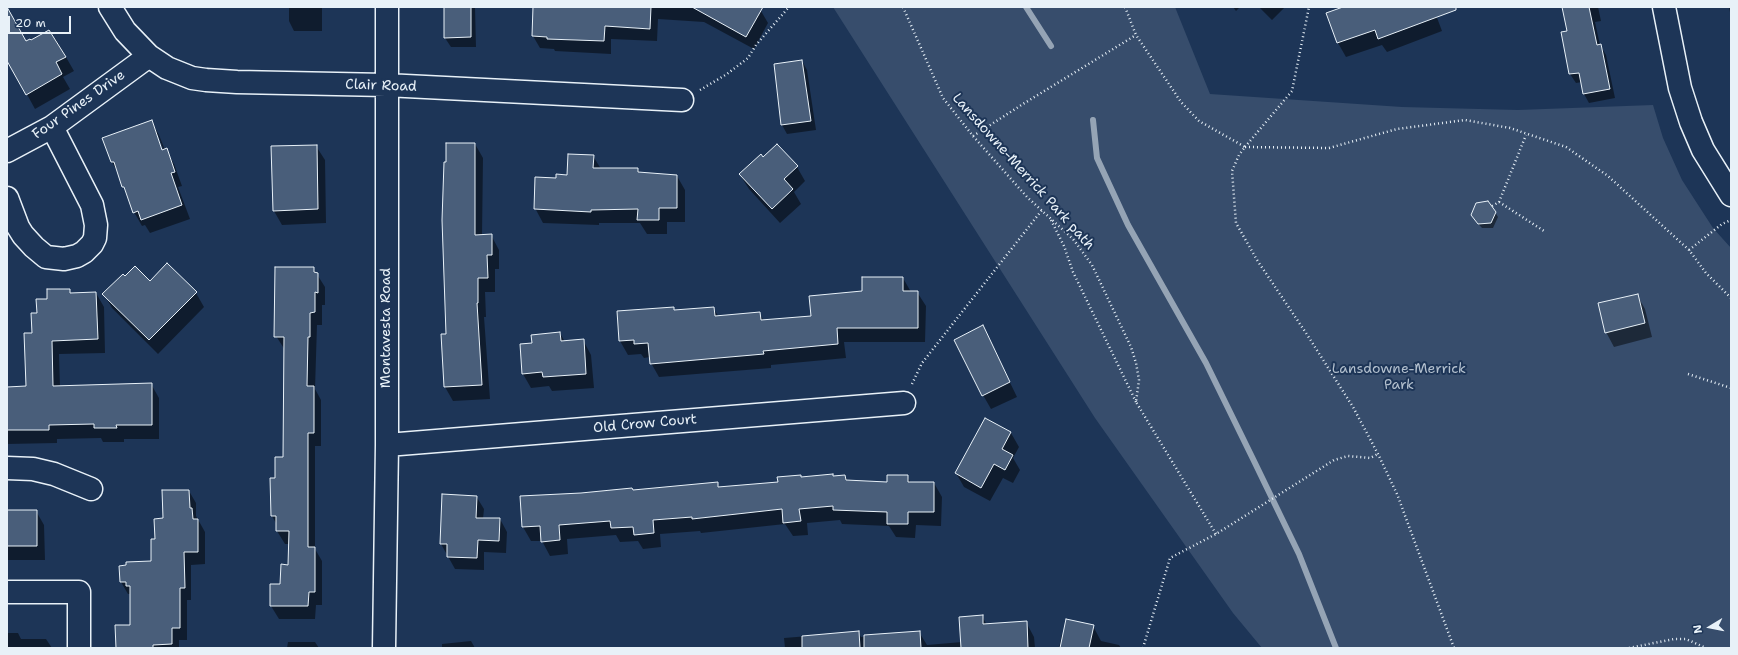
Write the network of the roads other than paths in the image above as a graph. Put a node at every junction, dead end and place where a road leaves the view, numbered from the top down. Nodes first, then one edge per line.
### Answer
1 (110, 7) edge
2 (387, 7) edge
3 (1664, 7) edge
4 (149, 56) junction
5 (386, 85) junction
6 (682, 100) road end
7 (52, 127) junction
8 (7, 151) edge
9 (1731, 195) edge
10 (7, 198) edge
11 (904, 403) dead end
12 (387, 445) junction
13 (7, 468) edge
14 (91, 489) dead end
15 (7, 592) edge
16 (80, 648) edge
17 (384, 648) edge

1 - 4 street, Clair Road
2 - 5 street, Montavesta Road
3 - 9 street
4 - 5 street, Clair Road
4 - 7 street, Four Pines Drive
5 - 6 street, Clair Road
5 - 12 street, Montavesta Road
7 - 8 street, Four Pines Drive
7 - 10 street
11 - 12 street, Old Crow Court
12 - 17 street, Montavesta Road
13 - 14 street
15 - 16 street

